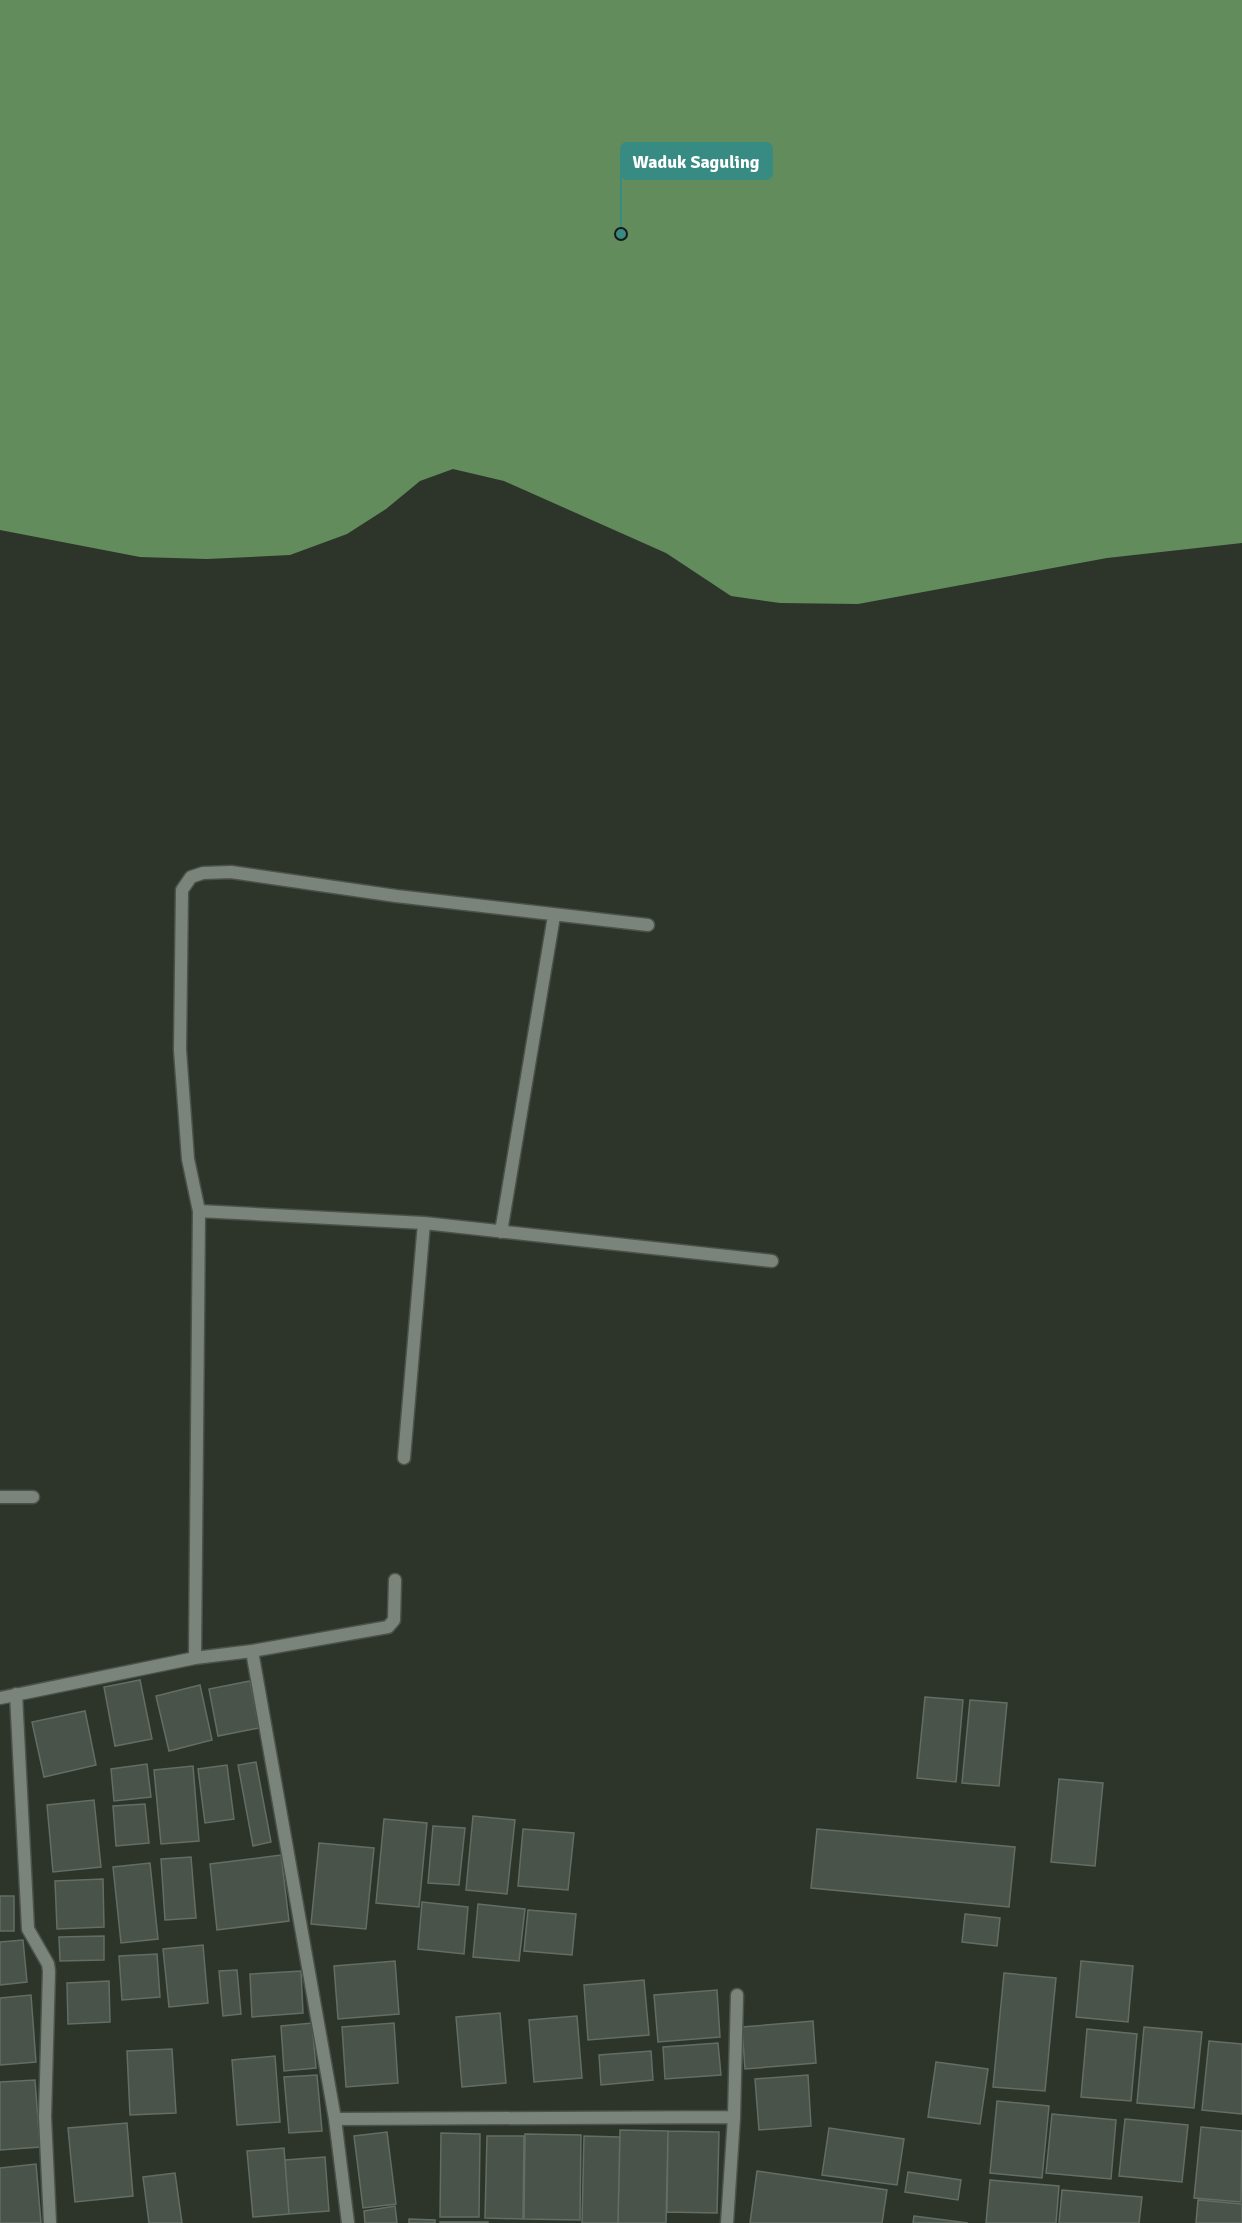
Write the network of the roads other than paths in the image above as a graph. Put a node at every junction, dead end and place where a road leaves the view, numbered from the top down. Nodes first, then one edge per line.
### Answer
1 (554, 916) junction
2 (648, 925) dead end
3 (199, 1211) junction
4 (424, 1223) junction
5 (501, 1232) junction
6 (772, 1261) dead end
7 (404, 1458) dead end
8 (0, 1497) edge
9 (33, 1497) dead end
10 (394, 1580) dead end
11 (252, 1651) junction
12 (195, 1658) junction
13 (16, 1694) junction
14 (0, 1698) edge
15 (737, 1995) dead end
16 (734, 2117) junction
17 (335, 2119) junction
18 (50, 2223) edge
19 (348, 2223) edge
20 (727, 2223) edge

1 - 2 street
1 - 3 street
1 - 5 street
3 - 4 street
3 - 12 street
4 - 5 street
4 - 7 street
5 - 6 street
8 - 9 street
10 - 11 street
11 - 12 street
11 - 17 street
12 - 13 street
13 - 14 street
13 - 18 street
15 - 16 street
16 - 17 street
16 - 20 street
17 - 19 street

